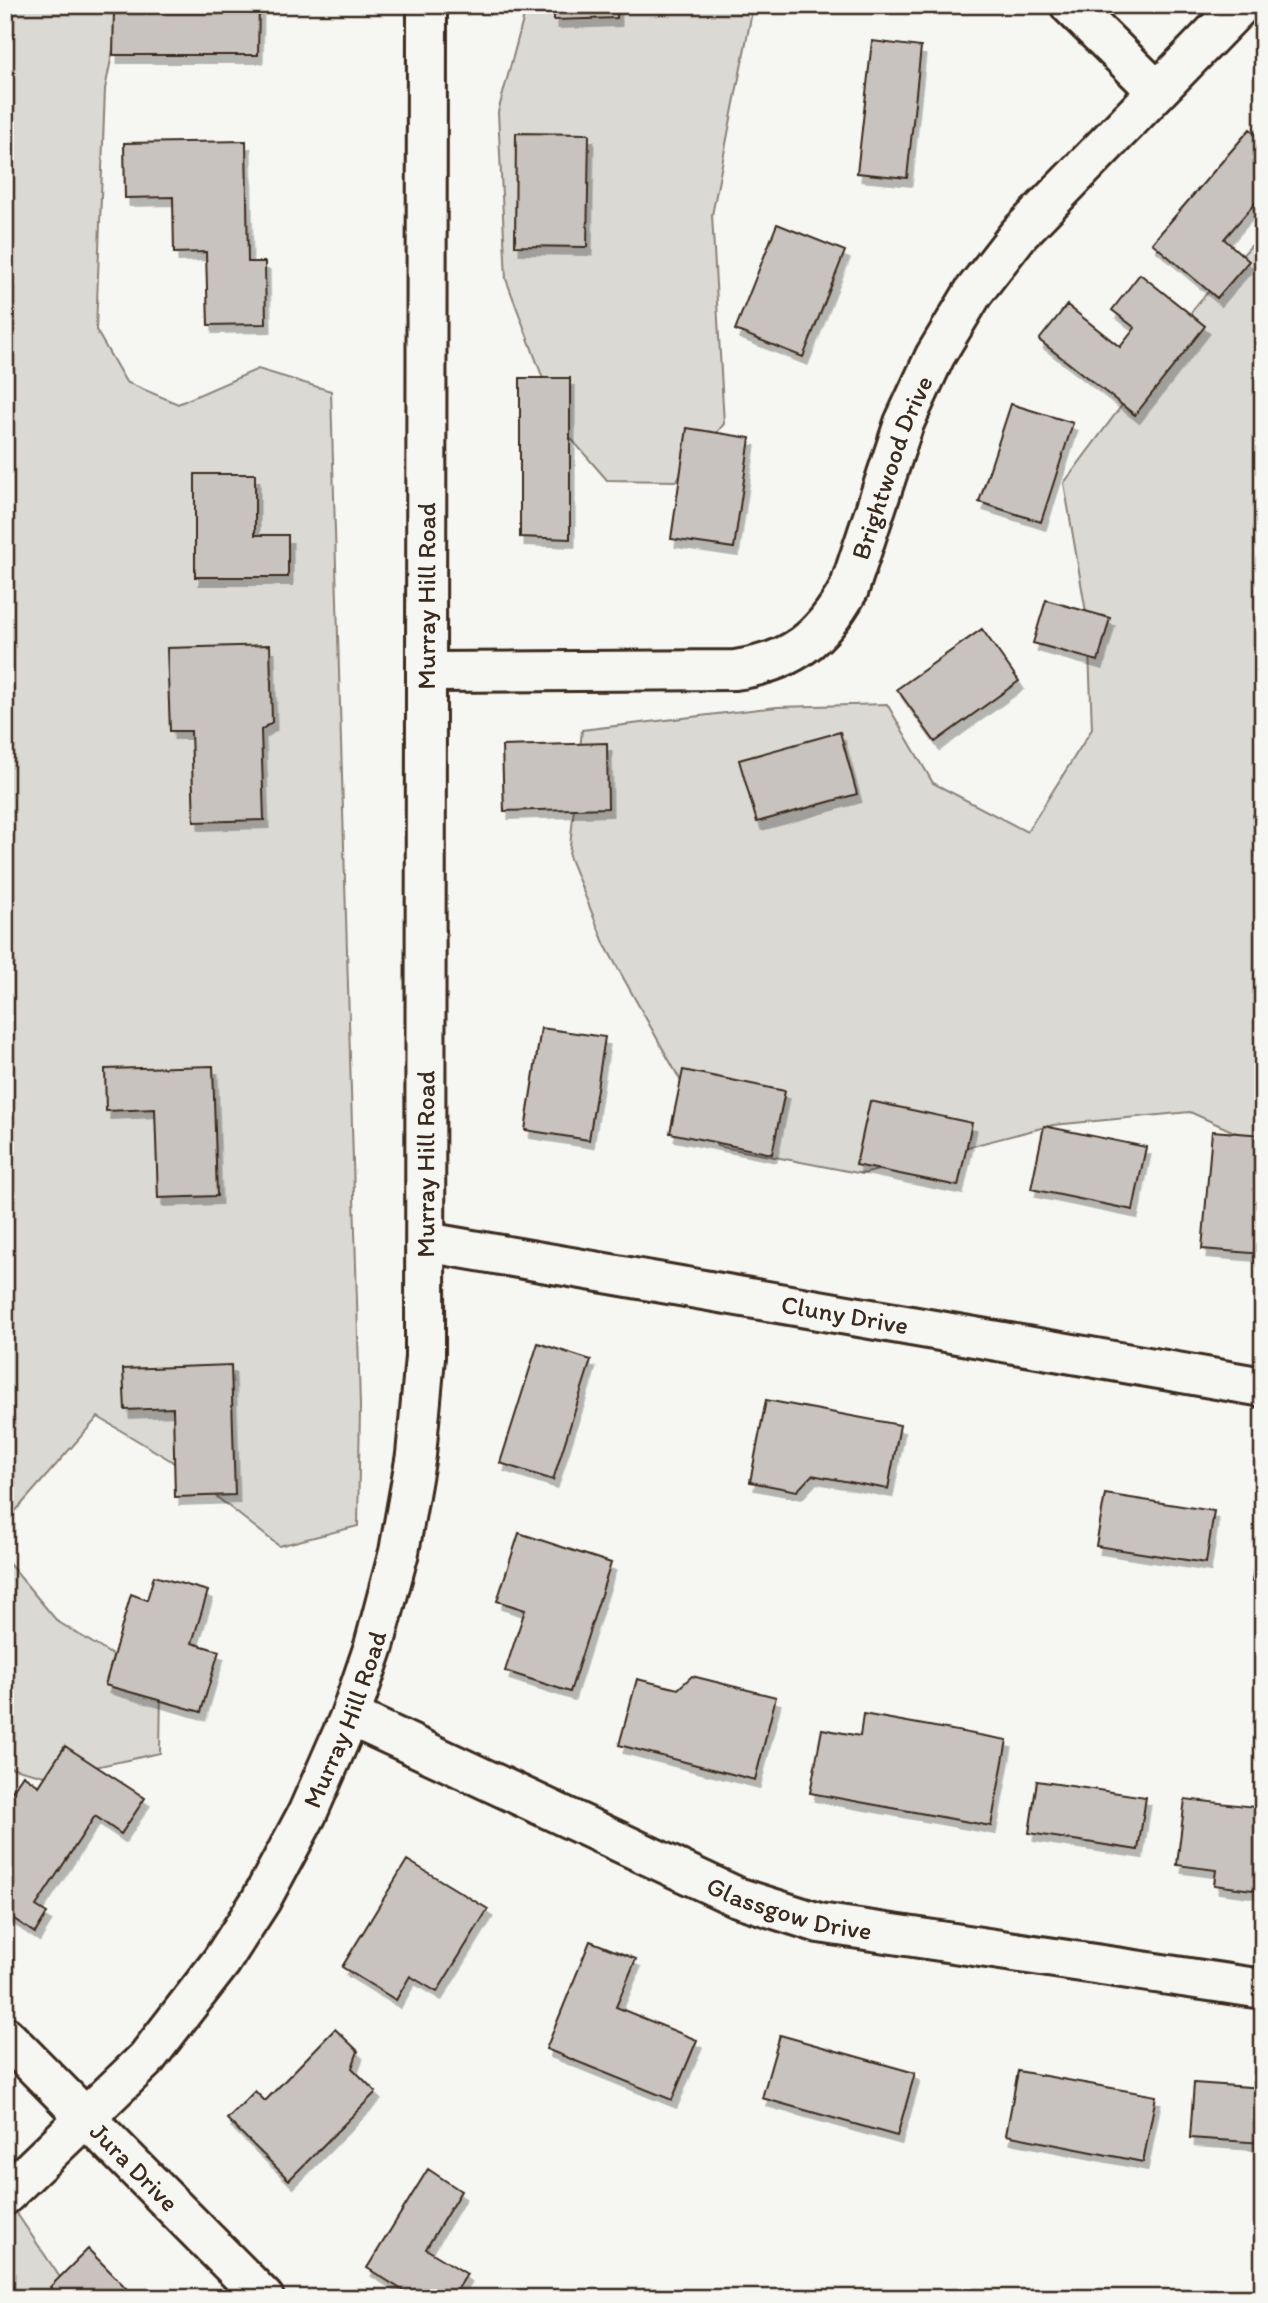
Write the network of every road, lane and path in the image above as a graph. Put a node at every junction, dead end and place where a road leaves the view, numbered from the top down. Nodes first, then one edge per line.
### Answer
1 (427, 5) edge
2 (1070, 5) edge
3 (1241, 5) edge
4 (1157, 91) junction
5 (426, 671) junction
6 (426, 1242) junction
7 (1263, 1387) edge
8 (350, 1716) junction
9 (1263, 1989) edge
10 (5, 2036) edge
11 (86, 2118) junction
12 (5, 2194) edge
13 (264, 2298) edge

1 - 5 street, Murray Hill Road
2 - 4 street
3 - 4 street, Brightwood Drive
4 - 5 street, Brightwood Drive
5 - 6 street, Murray Hill Road
6 - 7 street, Cluny Drive
6 - 8 street, Murray Hill Road
8 - 9 street, Glassgow Drive
8 - 11 street, Murray Hill Road
10 - 11 street, Jura Drive
11 - 12 street, Murray Hill Road
11 - 13 street, Jura Drive

